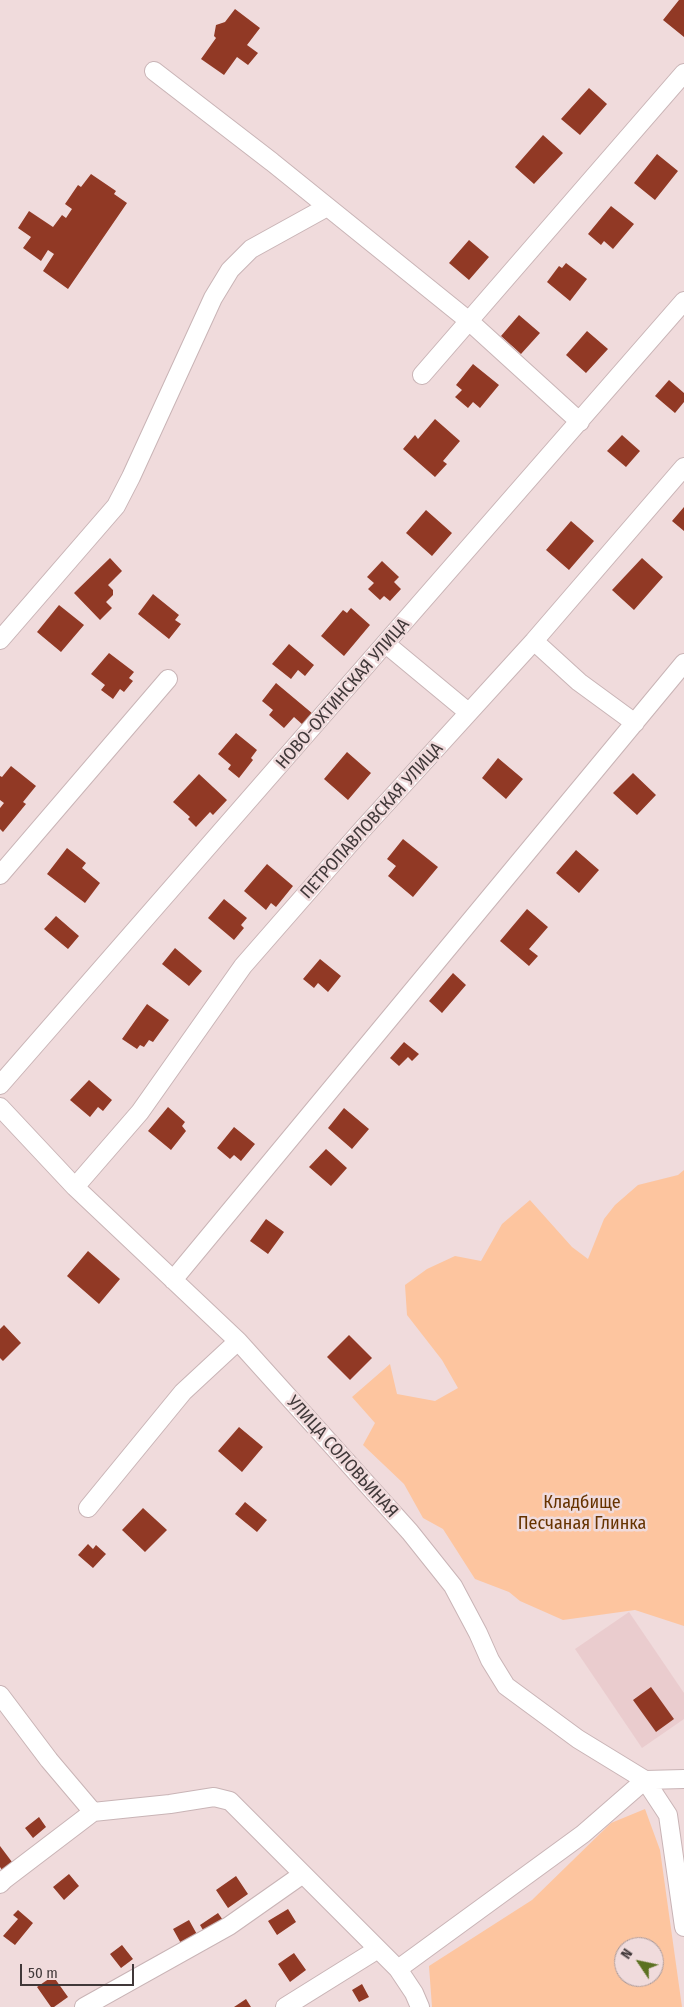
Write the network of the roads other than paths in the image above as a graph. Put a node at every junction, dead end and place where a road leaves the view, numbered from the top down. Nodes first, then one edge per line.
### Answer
1 (154, 71) dead end
2 (684, 73) edge
3 (327, 206) junction
4 (684, 302) edge
5 (469, 321) junction
6 (422, 375) dead end
7 (580, 422) junction
8 (684, 467) edge
9 (0, 640) edge
10 (534, 642) junction
11 (386, 644) junction
12 (684, 662) edge
13 (168, 679) dead end
14 (468, 712) junction
15 (635, 723) junction
16 (0, 875) edge
17 (0, 1085) edge
18 (0, 1106) edge
19 (75, 1187) junction
20 (173, 1280) junction
21 (238, 1341) junction
22 (88, 1508) dead end
23 (0, 1695) edge
24 (644, 1780) junction
25 (684, 1780) edge
26 (93, 1812) junction
27 (303, 1874) junction
28 (0, 1884) edge
29 (684, 1927) edge
30 (378, 1949) junction
31 (398, 1968) junction
32 (84, 2007) edge
33 (285, 2007) edge
34 (420, 2007) edge

1 - 3 street
2 - 5 street
3 - 5 street
3 - 9 street
4 - 7 street, НОВО-ОХТИНСКАЯ УЛИЦА
5 - 6 street
5 - 7 street
7 - 11 street, НОВО-ОХТИНСКАЯ УЛИЦА
8 - 10 street, ПЕТРОПАВЛОВСКАЯ УЛИЦА
10 - 14 street, ПЕТРОПАВЛОВСКАЯ УЛИЦА
10 - 15 street
11 - 14 street
11 - 17 street, НОВО-ОХТИНСКАЯ УЛИЦА
12 - 15 street
13 - 16 street
14 - 19 street, ПЕТРОПАВЛОВСКАЯ УЛИЦА
15 - 20 street
18 - 19 street, УЛИЦА СОЛОВЬИНАЯ
19 - 20 street, УЛИЦА СОЛОВЬИНАЯ
20 - 21 street, УЛИЦА СОЛОВЬИНАЯ
21 - 22 street
21 - 24 street, УЛИЦА СОЛОВЬИНАЯ
23 - 26 street
24 - 25 street
24 - 29 street
24 - 31 street
26 - 27 street
26 - 28 street
27 - 30 street
27 - 32 street
30 - 31 street
30 - 33 street
31 - 34 street

